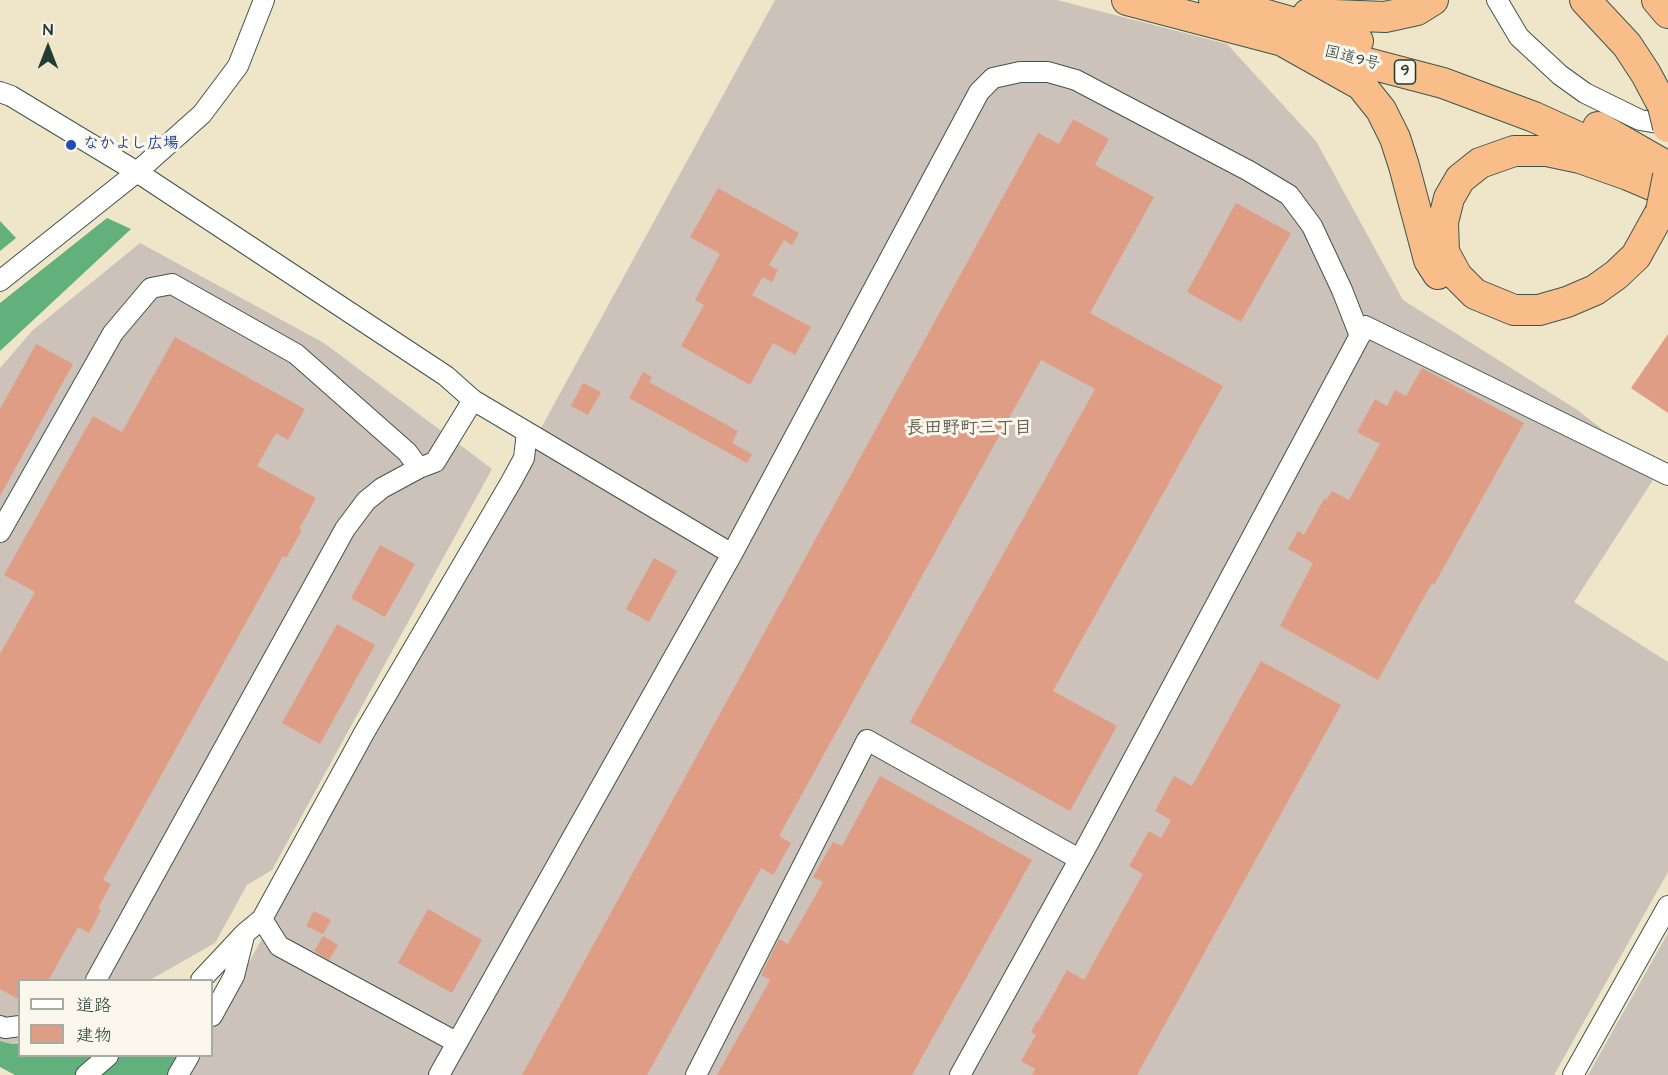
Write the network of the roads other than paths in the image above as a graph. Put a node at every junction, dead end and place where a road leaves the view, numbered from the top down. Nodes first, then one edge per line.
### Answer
1 (264, 0) edge
2 (1126, 0) edge
3 (1214, 0) edge
4 (1433, 0) edge
5 (1497, 0) edge
6 (1585, 0) edge
7 (1604, 0) edge
8 (1657, 0) edge
9 (1257, 11) junction
10 (1668, 13) edge
11 (1286, 43) junction
12 (0, 92) edge
13 (1667, 110) edge
14 (1668, 167) edge
15 (137, 172) junction
16 (1668, 176) edge
17 (1666, 204) edge
18 (0, 281) edge
19 (1360, 336) junction
20 (473, 400) junction
21 (527, 432) junction
22 (419, 468) junction
23 (1668, 475) edge
24 (0, 532) edge
25 (732, 554) junction
26 (1079, 859) junction
27 (1668, 906) edge
28 (262, 919) junction
29 (244, 934) junction
30 (97, 979) edge
31 (203, 979) edge
32 (213, 1014) edge
33 (0, 1026) edge
34 (18, 1026) edge
35 (456, 1042) junction
36 (107, 1057) edge
37 (188, 1057) edge
38 (86, 1075) edge
39 (178, 1075) edge
40 (439, 1075) edge
41 (696, 1075) edge
42 (960, 1075) edge
43 (1573, 1075) edge

1 - 15 street
2 - 11 highway, 国道9号 / 9
3 - 9 highway, 国道9号 / 9
4 - 9 highway
5 - 13 street
6 - 13 highway
7 - 13 highway
8 - 10 highway
9 - 14 highway, 国道9号 / 9
11 - 17 highway, 国道9号 / 9
11 - 17 highway
12 - 15 street
15 - 18 street
15 - 20 street
16 - 17 highway, bridge
17 - 17 highway
19 - 23 street
19 - 25 street
19 - 26 street
20 - 21 street
20 - 22 street
21 - 25 street
21 - 28 street
22 - 24 street
22 - 30 street
25 - 35 street
26 - 41 street
26 - 42 street
27 - 43 street
28 - 29 street
28 - 35 street
29 - 31 street
29 - 32 street
33 - 34 street
35 - 40 street
36 - 38 street
37 - 39 street

